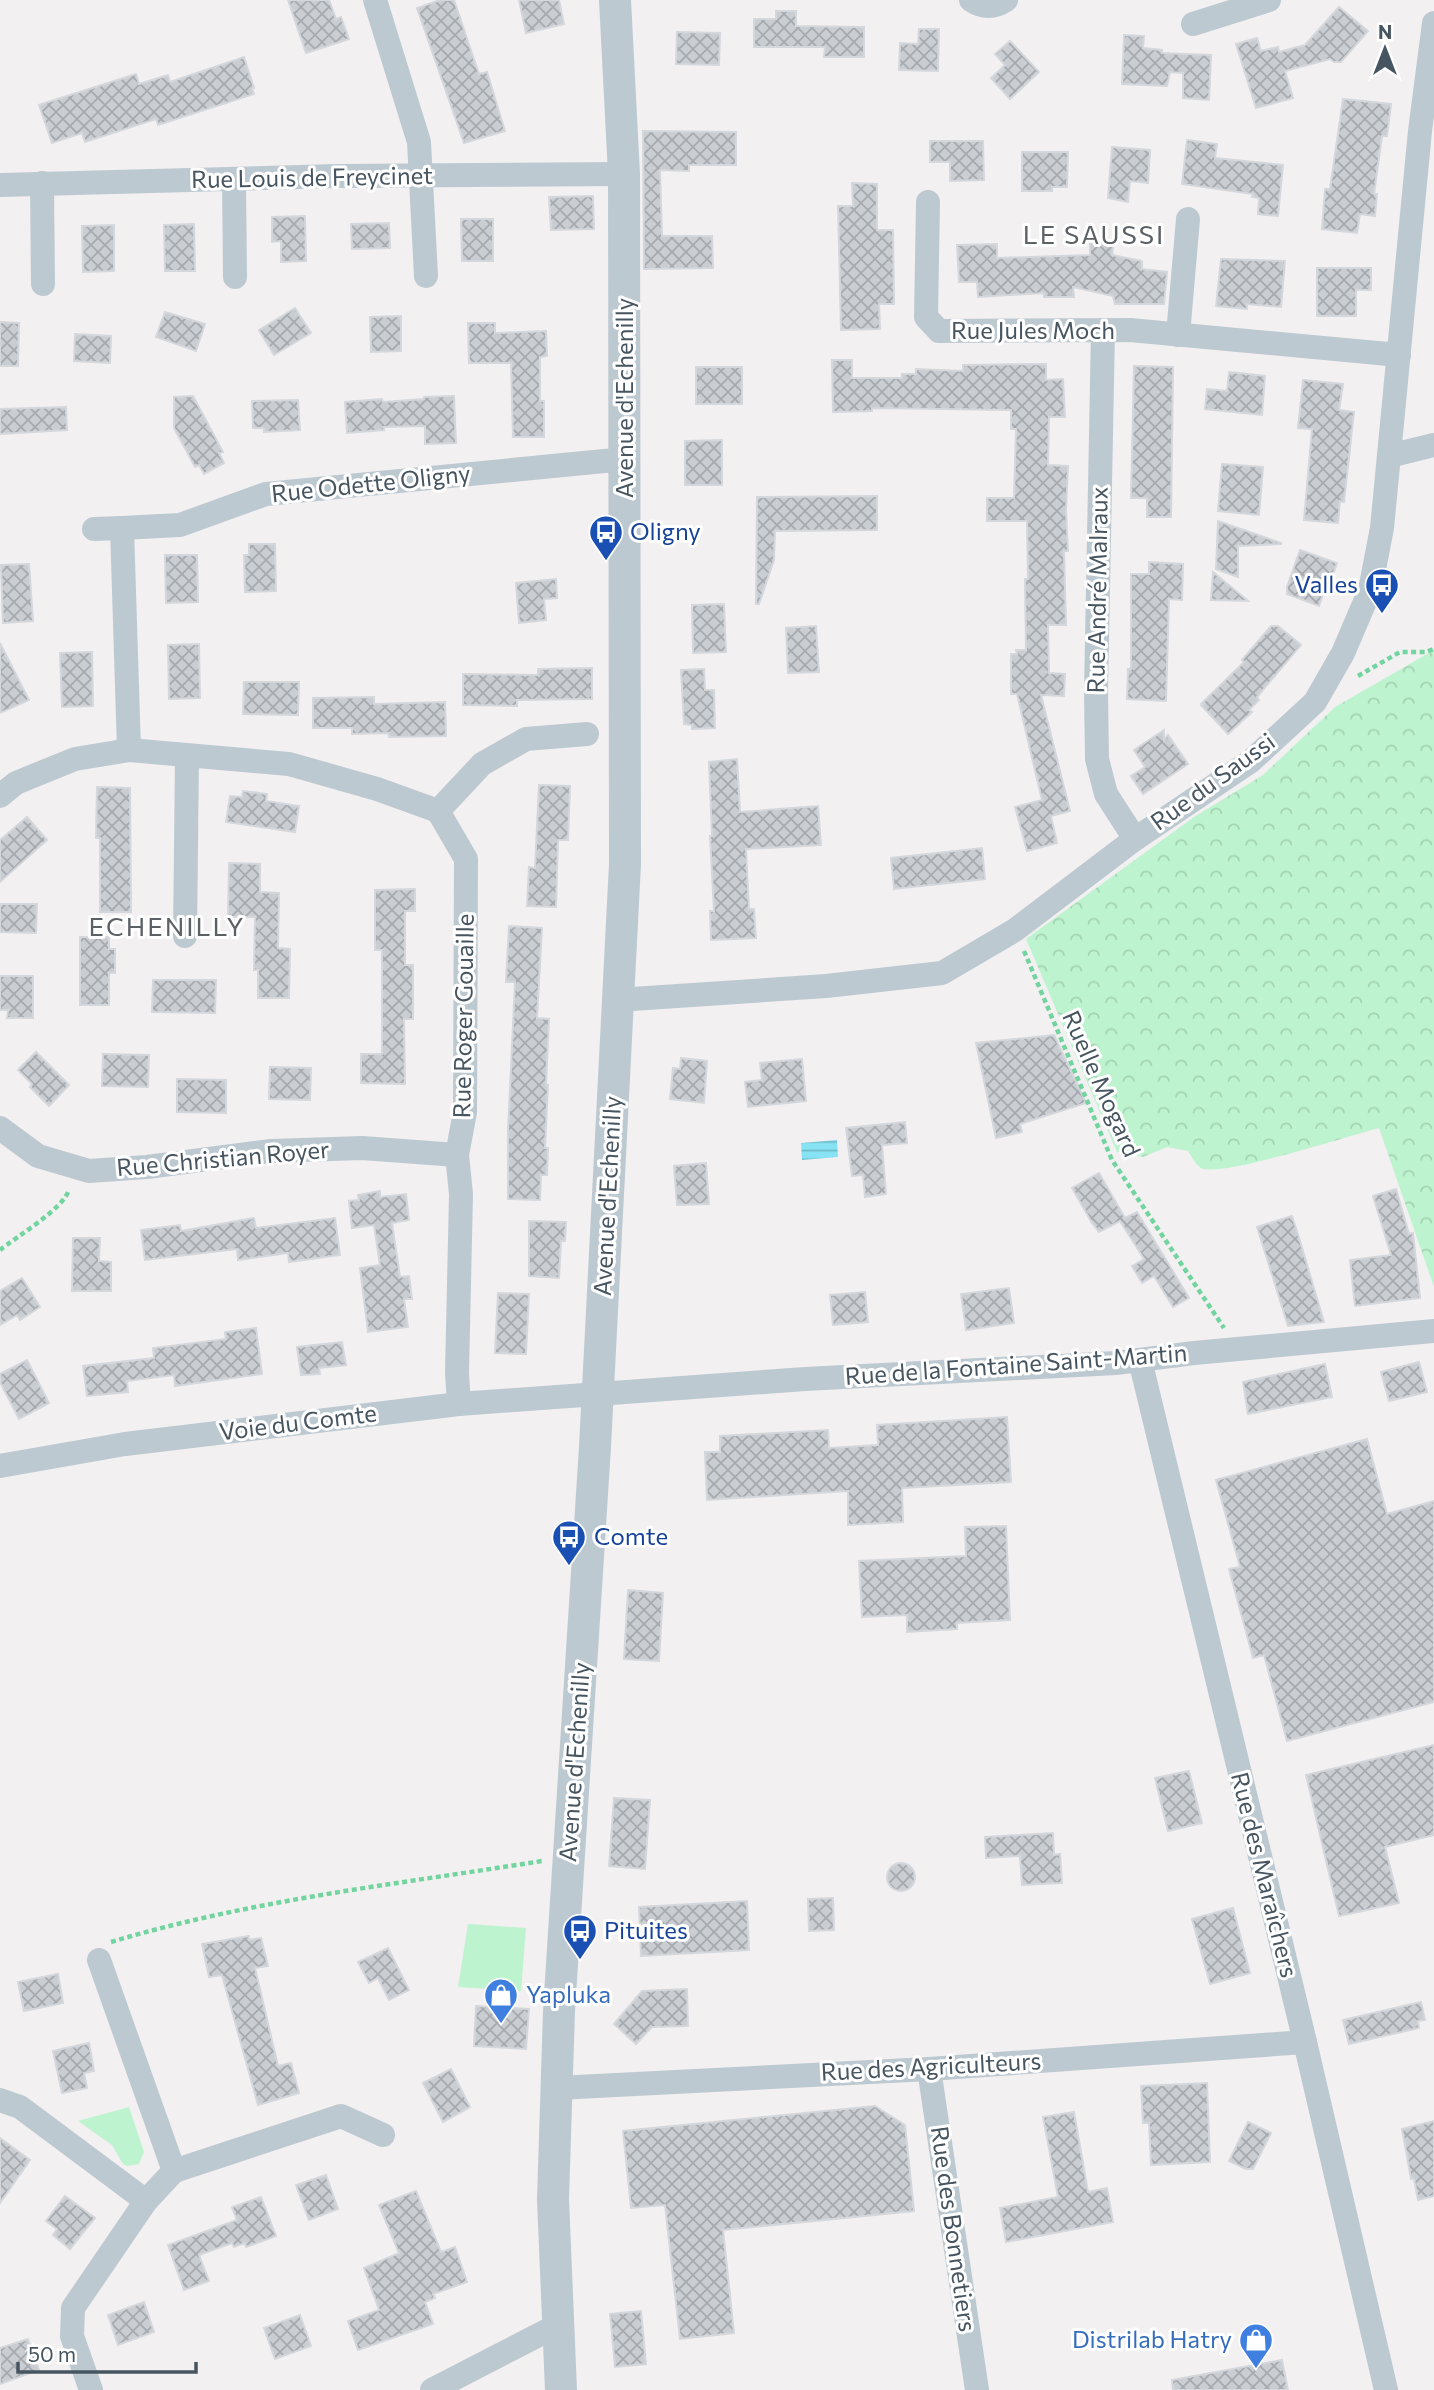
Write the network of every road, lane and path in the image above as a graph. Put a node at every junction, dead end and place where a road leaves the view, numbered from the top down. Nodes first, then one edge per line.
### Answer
1 (375, 0) edge
2 (615, 0) edge
3 (971, 0) edge
4 (1006, 0) edge
5 (1269, 0) edge
6 (1434, 23) edge
7 (1193, 24) dead end
8 (624, 174) junction
9 (422, 176) junction
10 (234, 179) junction
11 (42, 183) junction
12 (0, 185) edge
13 (1424, 193) edge
14 (928, 202) dead end
15 (1188, 219) dead end
16 (426, 276) dead end
17 (235, 277) dead end
18 (43, 285) dead end
19 (1103, 330) junction
20 (1178, 335) junction
21 (1399, 355) junction
22 (1434, 444) edge
23 (1389, 456) junction
24 (625, 459) junction
25 (122, 528) junction
26 (94, 529) dead end
27 (1434, 649) edge
28 (1400, 652) dead end
29 (587, 734) dead end
30 (129, 750) junction
31 (187, 756) junction
32 (0, 796) edge
33 (438, 811) junction
34 (1135, 839) junction
35 (1015, 930) junction
36 (185, 936) dead end
37 (617, 1000) junction
38 (0, 1128) edge
39 (457, 1155) junction
40 (73, 1166) junction
41 (0, 1250) edge
42 (1434, 1331) edge
43 (1238, 1349) junction
44 (1140, 1360) junction
45 (597, 1395) junction
46 (459, 1404) junction
47 (0, 1466) edge
48 (569, 1856) junction
49 (100, 1953) joint
50 (1305, 2042) junction
51 (929, 2068) junction
52 (557, 2088) junction
53 (0, 2100) edge
54 (383, 2135) dead end
55 (174, 2171) junction
56 (146, 2201) junction
57 (558, 2325) junction
58 (91, 2390) edge
59 (432, 2390) edge
60 (561, 2390) edge
61 (976, 2390) edge
62 (1386, 2390) edge

1 - 9 street
2 - 8 street, Avenue d'Echenilly
3 - 4 street
5 - 7 street
6 - 13 street, Rue du Saussi
8 - 9 street, Rue Louis de Freycinet
8 - 24 street, Avenue d'Echenilly
9 - 10 street, Rue Louis de Freycinet
9 - 16 street
10 - 11 street, Rue Louis de Freycinet
10 - 17 street
11 - 12 street, Rue Louis de Freycinet
11 - 18 street
13 - 21 street, Rue du Saussi
14 - 19 street, Rue Jules Moch
15 - 20 street
19 - 20 street, Rue Jules Moch
19 - 34 street, Rue André Malraux
20 - 21 street, Rue Jules Moch
21 - 23 street, Rue du Saussi
22 - 23 street
23 - 34 street, Rue du Saussi
24 - 25 street, Rue Odette Oligny
24 - 37 street, Avenue d'Echenilly
25 - 26 street, Rue Odette Oligny
25 - 30 street
27 - 28 path
29 - 33 street
30 - 31 street
30 - 32 street
31 - 33 street
31 - 36 street
33 - 39 street, Rue Roger Gouaille
34 - 35 street, Rue du Saussi
35 - 37 street, Rue du Saussi
35 - 43 path, Ruelle Mogard
37 - 45 street, Avenue d'Echenilly
38 - 40 street, Rue Christian Royer
39 - 40 street, Rue Christian Royer
39 - 46 street, Rue Roger Gouaille
40 - 41 path
42 - 43 street, Rue de la Fontaine Saint-Martin
43 - 44 street, Rue de la Fontaine Saint-Martin
44 - 45 street, Rue de la Fontaine Saint-Martin
44 - 50 street, Rue des Maraîchers
45 - 46 street, Voie du Comte
45 - 48 street, Avenue d'Echenilly
46 - 47 street, Voie du Comte
48 - 49 path
48 - 52 street, Avenue d'Echenilly
49 - 55 street
50 - 51 street, Rue des Agriculteurs
50 - 62 street, Rue des Maraîchers
51 - 52 street, Rue des Agriculteurs
51 - 61 street, Rue des Bonnetiers
52 - 57 street, Avenue d'Echenilly
53 - 56 street
54 - 55 street
55 - 56 street
56 - 58 street
57 - 59 street
57 - 60 street, Avenue d'Echenilly

